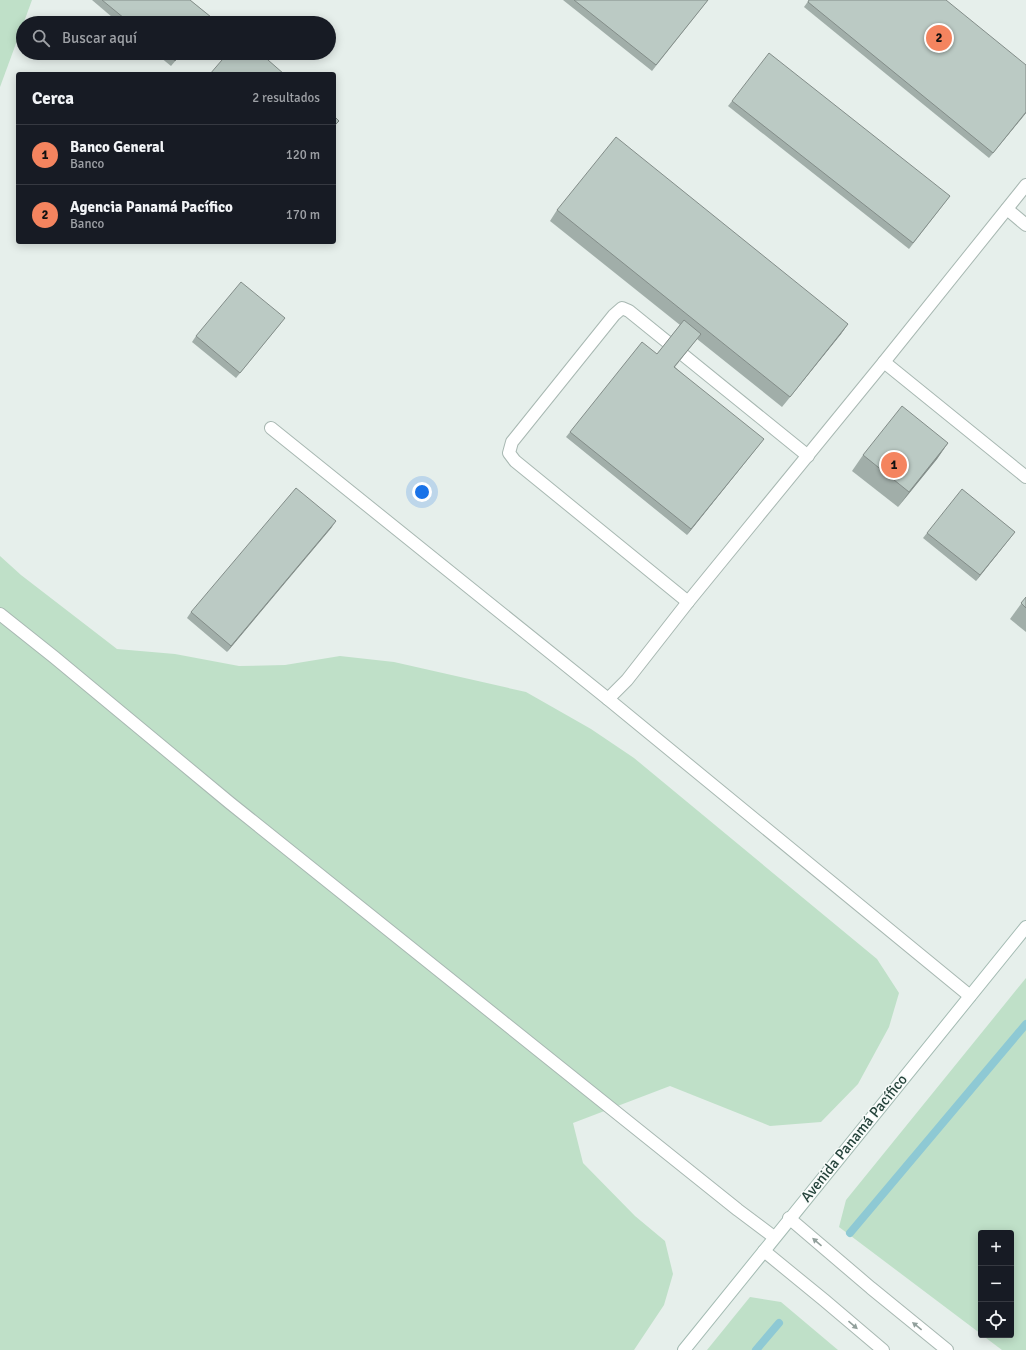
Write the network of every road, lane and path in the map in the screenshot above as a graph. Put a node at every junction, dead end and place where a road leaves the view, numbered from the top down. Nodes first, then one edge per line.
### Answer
1 (1026, 185) edge
2 (1007, 209) junction
3 (1026, 224) edge
4 (884, 362) junction
5 (271, 428) dead end
6 (808, 456) junction
7 (1026, 477) edge
8 (688, 602) junction
9 (0, 614) edge
10 (608, 700) junction
11 (1026, 927) edge
12 (970, 996) junction
13 (789, 1218) junction
14 (774, 1237) junction
15 (764, 1251) junction
16 (684, 1350) edge
17 (883, 1350) edge
18 (947, 1350) edge

1 - 2 street
2 - 3 street
2 - 4 street
4 - 6 street
4 - 7 street
5 - 10 street
6 - 8 street
6 - 8 street
8 - 10 street
9 - 14 street
10 - 12 street
11 - 12 street, Avenida Panamá Pacífico
12 - 13 street, Avenida Panamá Pacífico
13 - 14 street, Avenida Panamá Pacífico
18 -> 13 street
14 - 15 street, Avenida Panamá Pacífico
15 - 16 street, Avenida Panamá Pacífico
15 -> 17 street

